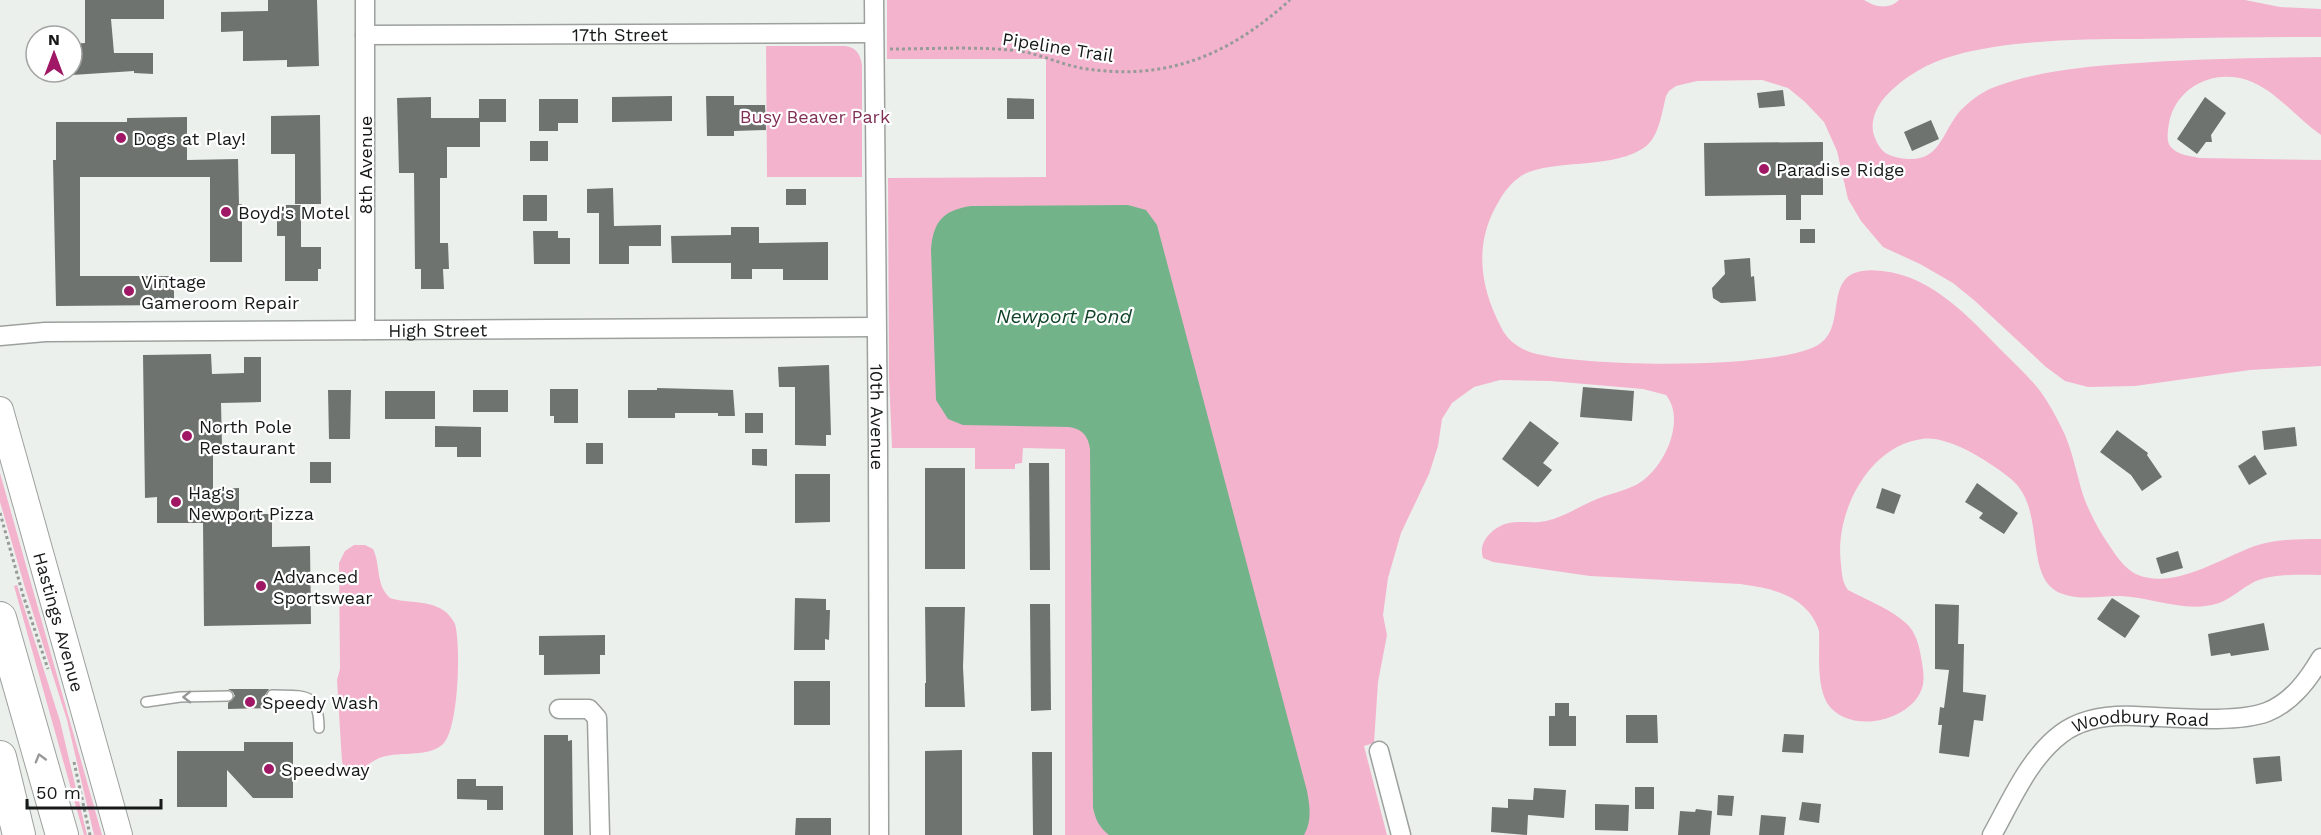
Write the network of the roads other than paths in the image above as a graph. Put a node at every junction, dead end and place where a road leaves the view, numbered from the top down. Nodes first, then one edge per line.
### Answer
1 (366, 0) edge
2 (874, 0) edge
3 (366, 35) junction
4 (874, 41) junction
5 (875, 327) junction
6 (365, 330) junction
7 (0, 336) edge
8 (0, 410) edge
9 (0, 618) edge
10 (2321, 658) edge
11 (272, 695) dead end
12 (228, 696) dead end
13 (146, 702) dead end
14 (559, 709) dead end
15 (319, 728) dead end
16 (1379, 751) dead end
17 (0, 757) edge
18 (19, 835) edge
19 (62, 835) edge
20 (119, 835) edge
21 (600, 835) edge
22 (879, 835) edge
23 (1401, 835) edge
24 (1992, 835) edge

1 - 3 street, 8th Avenue
2 - 4 street, 10th Avenue
3 - 4 street, 17th Street
3 - 6 street, 8th Avenue
4 - 5 street, 10th Avenue
5 - 6 street, High Street
5 - 22 street, 10th Avenue
6 - 7 street, High Street
8 - 20 street, Hastings Avenue
19 -> 9 highway
10 - 24 street, Woodbury Road
11 - 15 lane
12 -> 13 lane
14 - 21 street
16 - 23 street
17 - 18 highway

